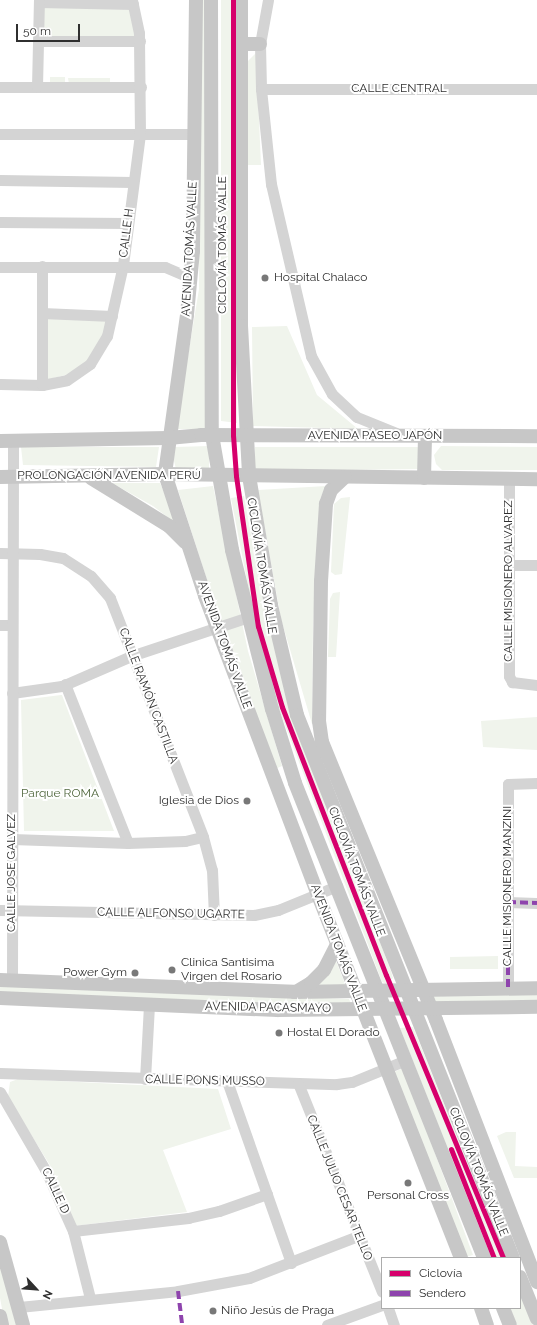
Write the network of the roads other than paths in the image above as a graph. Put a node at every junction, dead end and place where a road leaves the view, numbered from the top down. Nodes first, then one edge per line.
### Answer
1 (196, 0) edge
2 (210, 0) edge
3 (241, 0) edge
4 (268, 0) edge
5 (39, 1) edge
6 (133, 2) edge
7 (39, 41) junction
8 (140, 41) junction
9 (241, 44) junction
10 (260, 44) junction
11 (0, 87) edge
12 (37, 87) junction
13 (141, 87) junction
14 (261, 89) junction
15 (537, 89) edge
16 (0, 134) edge
17 (140, 134) junction
18 (195, 134) junction
19 (0, 180) edge
20 (133, 182) junction
21 (0, 222) edge
22 (128, 223) junction
23 (42, 266) junction
24 (123, 266) junction
25 (0, 267) edge
26 (191, 278) junction
27 (42, 313) junction
28 (112, 316) junction
29 (0, 384) edge
30 (42, 385) junction
31 (212, 435) junction
32 (246, 436) junction
33 (418, 436) junction
34 (537, 436) edge
35 (168, 438) junction
36 (7, 441) edge
37 (165, 474) junction
38 (89, 476) junction
39 (218, 476) junction
40 (249, 476) junction
41 (6, 477) edge
42 (345, 477) junction
43 (424, 478) junction
44 (509, 479) junction
45 (537, 479) edge
46 (188, 545) junction
47 (0, 553) edge
48 (13, 553) junction
49 (509, 565) junction
50 (537, 565) edge
51 (248, 617) junction
52 (0, 625) edge
53 (12, 625) junction
54 (217, 628) junction
55 (131, 656) junction
56 (65, 684) junction
57 (537, 685) edge
58 (12, 693) junction
59 (537, 784) edge
60 (203, 837) junction
61 (12, 839) junction
62 (128, 843) junction
63 (337, 886) junction
64 (318, 896) junction
65 (508, 902) junction
66 (537, 903) edge
67 (0, 910) edge
68 (12, 910) junction
69 (214, 915) junction
70 (337, 944) junction
71 (6, 980) edge
72 (508, 988) junction
73 (537, 988) edge
74 (423, 989) junction
75 (355, 990) junction
76 (379, 990) junction
77 (406, 990) junction
78 (294, 992) junction
79 (0, 998) edge
80 (148, 1006) junction
81 (431, 1007) junction
82 (537, 1007) edge
83 (412, 1008) junction
84 (387, 1009) junction
85 (362, 1010) junction
86 (406, 1060) junction
87 (386, 1070) junction
88 (0, 1073) edge
89 (145, 1079) junction
90 (227, 1081) junction
91 (298, 1083) junction
92 (0, 1092) edge
93 (267, 1194) junction
94 (73, 1231) junction
95 (358, 1236) junction
96 (0, 1242) edge
97 (461, 1257) edge
98 (484, 1257) edge
99 (512, 1257) edge
100 (291, 1263) junction
101 (521, 1279) edge
102 (537, 1282) edge
103 (381, 1290) edge
104 (90, 1298) junction
105 (381, 1305) edge
106 (19, 1307) junction
107 (388, 1309) edge
108 (481, 1309) edge
109 (503, 1309) edge
110 (0, 1316) edge
111 (537, 1319) edge
112 (2, 1325) edge
113 (23, 1325) edge
114 (327, 1325) edge
115 (394, 1325) edge
116 (487, 1325) edge
117 (510, 1325) edge

1 - 18 main road, AVENIDA TOMÁS VALLE
2 - 31 main road, AVENIDA TOMÁS VALLE
3 - 9 main road
4 - 10 street
5 - 6 street
5 - 7 street
6 - 8 street, CALLE H
7 - 8 street
7 - 12 street
8 - 13 street, CALLE H
9 - 10 main road
9 - 32 main road
10 - 14 street
11 - 12 street
12 - 13 street
13 - 17 street, CALLE H
14 - 15 street, CALLE CENTRAL
14 - 33 street
16 - 17 street
17 - 18 street
17 - 20 street, CALLE H
18 - 26 main road, AVENIDA TOMÁS VALLE
19 - 20 street
20 - 22 street, CALLE H
21 - 22 street
22 - 24 street, CALLE H
23 - 24 street
23 - 25 street
23 - 27 street
24 - 26 street
24 - 28 street, CALLE H
26 - 35 main road, AVENIDA TOMÁS VALLE
27 - 28 street
27 - 30 street
28 - 30 street, CALLE H
29 - 30 street, CALLE H
31 - 32 main road, AVENIDA PASEO JAPÓN
31 - 35 main road
31 - 39 main road, AVENIDA TOMÁS VALLE
32 - 33 main road, AVENIDA PASEO JAPÓN
32 - 40 main road
33 - 34 main road, AVENIDA PASEO JAPÓN
33 - 43 main road
35 - 36 main road
35 - 37 main road, AVENIDA TOMÁS VALLE
36 - 41 street, CALLE JOSE GALVEZ
37 - 38 main road, PROLONGACIÓN AVENIDA PERÚ
37 - 39 main road, PROLONGACIÓN AVENIDA PERÚ
37 - 46 main road, AVENIDA TOMÁS VALLE
38 - 41 main road, PROLONGACIÓN AVENIDA PERÚ
38 - 46 main road
39 - 40 main road
39 - 51 main road, AVENIDA TOMÁS VALLE
40 - 42 main road
40 - 77 main road
41 - 48 street, CALLE JOSE GALVEZ
42 - 43 main road
42 - 74 main road
43 - 44 main road
44 - 45 main road
44 - 49 street, CALLE MISIONERO ALVAREZ
46 - 54 main road, AVENIDA TOMÁS VALLE
47 - 48 street, CALLE RAMÓN CASTILLA
48 - 53 street, CALLE JOSE GALVEZ
48 - 55 street, CALLE RAMÓN CASTILLA
49 - 50 street
49 - 57 street, CALLE MISIONERO ALVAREZ
51 - 54 street
51 - 63 main road, AVENIDA TOMÁS VALLE
52 - 53 street
53 - 58 street, CALLE JOSE GALVEZ
54 - 55 street
54 - 64 main road, AVENIDA TOMÁS VALLE
55 - 56 street
55 - 60 street, CALLE RAMÓN CASTILLA
56 - 58 street
56 - 62 street
58 - 61 street, CALLE JOSE GALVEZ
59 - 65 street, CALLE MISIONERO MANZINI
60 - 62 street
60 - 69 street, CALLE RAMÓN CASTILLA
61 - 62 street
61 - 68 street, CALLE JOSE GALVEZ
63 - 64 street, CALLE ALFONSO UGARTE
63 - 76 main road, AVENIDA TOMÁS VALLE
64 - 69 street, CALLE ALFONSO UGARTE
64 - 70 main road, AVENIDA TOMÁS VALLE
65 - 66 street
65 - 72 street, CALLE MISIONERO MANZINI
67 - 68 street, CALLE ALFONSO UGARTE
68 - 69 street, CALLE ALFONSO UGARTE
68 - 71 street, CALLE JOSE GALVEZ
70 - 75 main road, AVENIDA TOMÁS VALLE
70 - 78 main road
71 - 78 main road, AVENIDA PACASMAYO
72 - 73 main road, AVENIDA PACASMAYO
72 - 74 main road, AVENIDA PACASMAYO
74 - 77 main road, AVENIDA PACASMAYO
74 - 81 main road
75 - 76 main road, AVENIDA PACASMAYO
75 - 78 main road, AVENIDA PACASMAYO
75 - 85 main road, AVENIDA TOMÁS VALLE
76 - 77 main road, AVENIDA PACASMAYO
76 - 84 main road, AVENIDA TOMÁS VALLE
77 - 83 main road
79 - 80 main road, AVENIDA PACASMAYO
80 - 85 main road, AVENIDA PACASMAYO
80 - 89 street
81 - 82 main road, AVENIDA PACASMAYO
81 - 83 main road, AVENIDA PACASMAYO
81 - 102 main road
83 - 84 main road, AVENIDA PACASMAYO
83 - 99 main road
84 - 85 main road, AVENIDA PACASMAYO
84 - 86 main road, AVENIDA TOMÁS VALLE
85 - 87 main road, AVENIDA TOMÁS VALLE
86 - 87 street, CALLE PONS MUSSO
86 - 98 main road, AVENIDA TOMÁS VALLE
87 - 91 street, CALLE PONS MUSSO
87 - 97 main road, AVENIDA TOMÁS VALLE
88 - 89 street, CALLE PONS MUSSO
89 - 90 street, CALLE PONS MUSSO
90 - 91 street, CALLE PONS MUSSO
90 - 93 street
91 - 95 street, CALLE JULIO CESAR TELLO
92 - 94 street, CALLE D
93 - 94 street
93 - 100 street
94 - 104 street, CALLE D
95 - 100 street
95 - 103 street, CALLE JULIO CESAR TELLO
96 - 106 main road
100 - 104 street
101 - 111 main road
104 - 106 street
105 - 114 street
106 - 113 main road
107 - 115 street
108 - 116 main road
109 - 117 main road
110 - 112 main road

